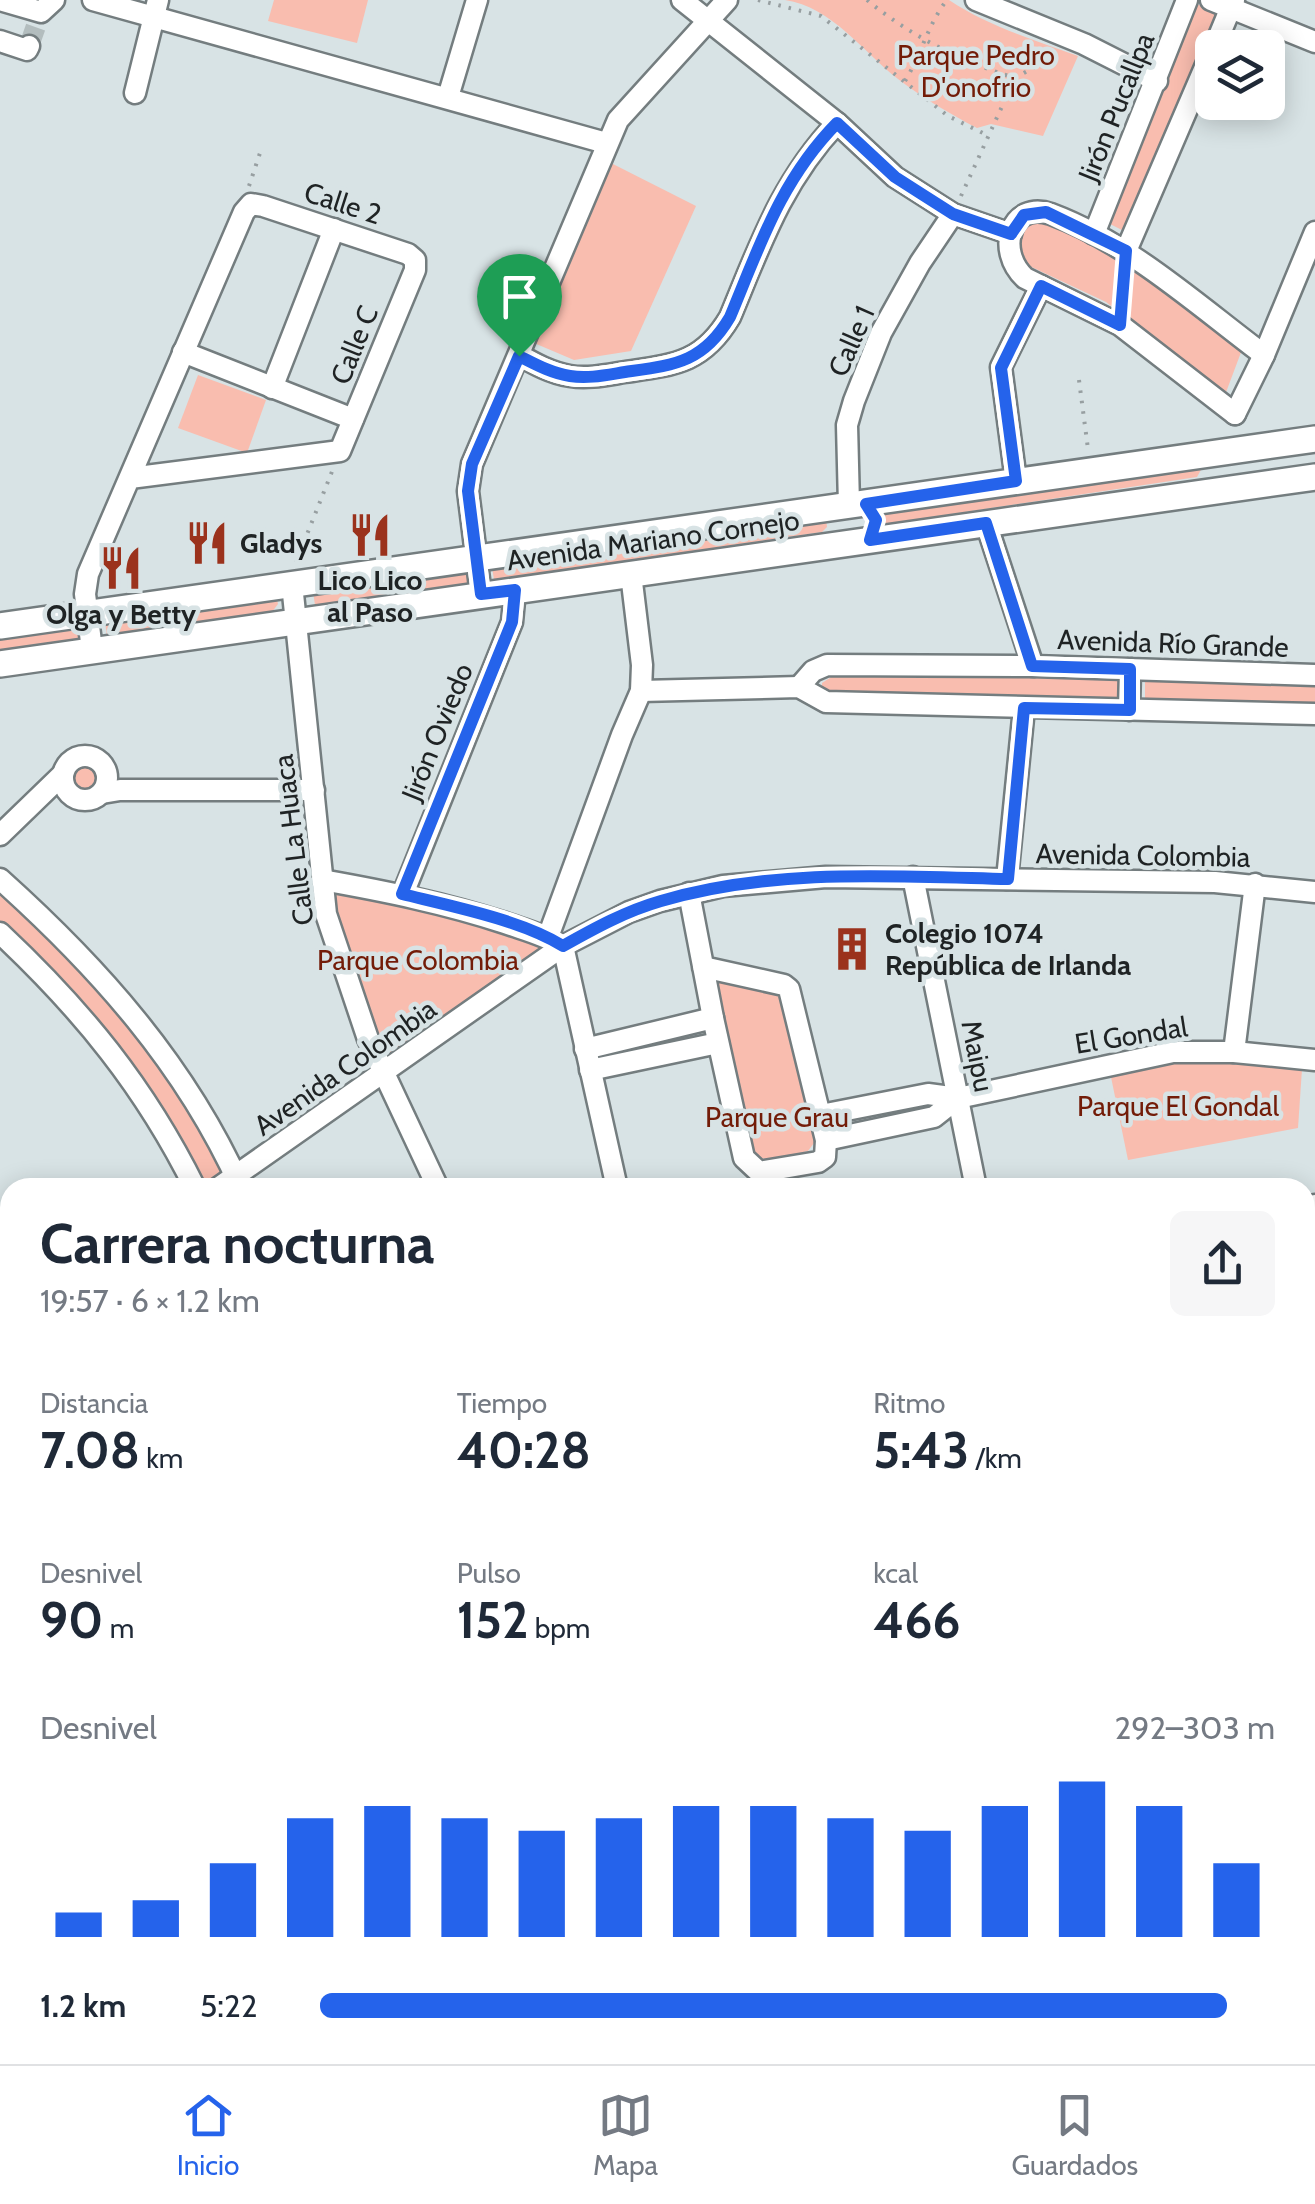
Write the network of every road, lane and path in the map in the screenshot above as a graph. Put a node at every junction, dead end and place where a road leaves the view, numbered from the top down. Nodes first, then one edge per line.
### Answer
1 (0, 0) edge
2 (93, 0) edge
3 (477, 0) edge
4 (682, 0) edge
5 (727, 0) edge
6 (758, 0) edge
7 (867, 0) edge
8 (947, 0) edge
9 (976, 0) edge
10 (1188, 0) edge
11 (1225, 3) edge
12 (156, 8) edge
13 (40, 21) edge
14 (707, 21) junction
15 (1218, 30) edge
16 (926, 39) junction
17 (0, 41) edge
18 (1315, 42) edge
19 (1059, 54) dead end
20 (1015, 78) junction
21 (904, 81) junction
22 (1157, 81) junction
23 (1195, 91) edge
24 (134, 93) dead end
25 (448, 97) junction
26 (837, 123) junction
27 (989, 136) junction
28 (606, 143) junction
29 (262, 147) dead end
30 (252, 204) junction
31 (953, 214) junction
32 (334, 229) junction
33 (1315, 232) edge
34 (1011, 234) junction
35 (1094, 234) junction
36 (1126, 251) junction
37 (415, 260) joint
38 (1041, 286) junction
39 (1120, 325) junction
40 (183, 352) junction
41 (1264, 355) junction
42 (519, 356) junction
43 (1079, 380) dead end
44 (272, 388) junction
45 (1234, 414) junction
46 (354, 419) junction
47 (1315, 439) edge
48 (340, 450) junction
49 (1239, 450) junction
50 (1091, 471) junction
51 (1315, 476) edge
52 (130, 478) junction
53 (1016, 481) junction
54 (1264, 484) junction
55 (1226, 489) junction
56 (853, 505) junction
57 (986, 523) junction
58 (859, 541) junction
59 (298, 555) dead end
60 (475, 558) junction
61 (630, 574) junction
62 (292, 584) junction
63 (515, 590) junction
64 (481, 594) junction
65 (87, 614) junction
66 (297, 621) junction
67 (0, 626) edge
68 (92, 650) junction
69 (0, 664) edge
70 (1032, 666) junction
71 (1130, 669) junction
72 (1315, 675) edge
73 (799, 688) junction
74 (642, 691) junction
75 (1024, 708) junction
76 (1130, 710) junction
77 (1315, 714) edge
78 (59, 781) junction
79 (110, 787) junction
80 (314, 790) junction
81 (0, 836) edge
82 (913, 876) junction
83 (0, 879) edge
84 (1008, 879) junction
85 (322, 880) junction
86 (1255, 884) junction
87 (1315, 892) edge
88 (689, 893) junction
89 (402, 894) junction
90 (0, 933) edge
91 (556, 942) junction
92 (703, 967) junction
93 (712, 1018) junction
94 (718, 1043) junction
95 (586, 1048) junction
96 (1234, 1052) junction
97 (1315, 1060) edge
98 (590, 1070) junction
99 (383, 1074) junction
100 (958, 1098) junction
101 (821, 1115) junction
102 (826, 1140) junction
103 (190, 1178) edge
104 (228, 1178) edge
105 (239, 1178) edge
106 (433, 1178) edge
107 (615, 1178) edge
108 (974, 1178) edge

1 - 13 street
2 - 12 street
3 - 25 street
4 - 14 street
5 - 14 street
6 - 21 path
7 - 16 path
8 - 16 path
9 - 22 street
10 - 22 street, Jirón Pucallpa
11 - 15 street
11 - 18 street
12 - 24 street
12 - 25 street
13 - 17 street
14 - 26 street
14 - 28 street
16 - 20 path
16 - 21 path
19 - 20 path
20 - 27 path
21 - 27 path
22 - 35 street, Jirón Pucallpa
23 - 36 street
25 - 28 street
26 - 31 street
26 - 42 street
27 - 31 path
28 - 42 street
29 - 30 path
30 - 32 street, Calle 2
30 - 40 street
31 - 34 street
31 - 56 street, Calle 1
32 - 37 street, Calle 2
32 - 44 street
33 - 41 street
34 - 35 street
34 - 38 street
35 - 36 street
36 - 39 path
36 - 41 street
37 - 46 street, Calle C
38 - 39 street
38 - 53 street
39 - 45 street
40 - 44 street
40 - 52 street
41 - 45 street
42 - 60 street
43 - 50 path
44 - 46 street
45 - 49 street
46 - 48 street, Calle C
47 - 49 main road, Avenida Mariano Cornejo
48 - 52 street
48 - 59 path
49 - 50 main road, Avenida Mariano Cornejo
49 - 54 main road
49 - 55 main road
50 - 53 main road, Avenida Mariano Cornejo
51 - 54 main road, Avenida Mariano Cornejo
52 - 65 street
53 - 56 main road, Avenida Mariano Cornejo
54 - 55 main road, Avenida Mariano Cornejo
55 - 57 main road, Avenida Mariano Cornejo
56 - 58 main road
56 - 58 main road
56 - 60 main road, Avenida Mariano Cornejo
57 - 58 main road, Avenida Mariano Cornejo
57 - 70 street
58 - 61 main road, Avenida Mariano Cornejo
60 - 62 main road, Avenida Mariano Cornejo
60 - 64 street
61 - 63 main road, Avenida Mariano Cornejo
61 - 74 street
62 - 65 main road, Avenida Mariano Cornejo
62 - 66 street, Calle La Huaca
63 - 64 main road, Avenida Mariano Cornejo
63 - 89 street, Jirón Oviedo
64 - 66 main road, Avenida Mariano Cornejo
65 - 67 main road, Avenida Mariano Cornejo
65 - 68 street
66 - 68 main road, Avenida Mariano Cornejo
66 - 80 street, Calle La Huaca
68 - 69 main road, Avenida Mariano Cornejo
70 - 71 street, Avenida Río Grande
70 - 73 street, Avenida Río Grande
71 - 72 street, Avenida Río Grande
71 - 76 street
73 - 74 street, Avenida Río Grande
73 - 75 street, Avenida Río Grande
74 - 91 street
75 - 76 street, Avenida Río Grande
75 - 84 street
76 - 77 street, Avenida Río Grande
78 - 79 street
78 - 79 street
78 - 81 street
79 - 80 street
80 - 85 street, Calle La Huaca
82 - 84 street, Avenida Colombia
82 - 88 street, Avenida Colombia
82 - 100 street, Maipu
83 - 104 street
84 - 86 street, Avenida Colombia
85 - 89 street
85 - 99 street, Calle La Huaca
86 - 87 street, Avenida Colombia
86 - 96 street
88 - 91 street, Avenida Colombia
88 - 92 street
89 - 91 street
90 - 103 street
91 - 95 street
91 - 99 street, Avenida Colombia
92 - 93 street
92 - 101 street
93 - 94 street
93 - 95 street
94 - 98 street
94 - 102 street
95 - 98 street
96 - 97 street, El Gondal
96 - 100 street, El Gondal
98 - 107 street
99 - 105 street, Avenida Colombia
99 - 106 street, Calle La Huaca
100 - 101 street, El Gondal
100 - 102 street, El Gondal
100 - 108 street, Maipu
101 - 102 street

